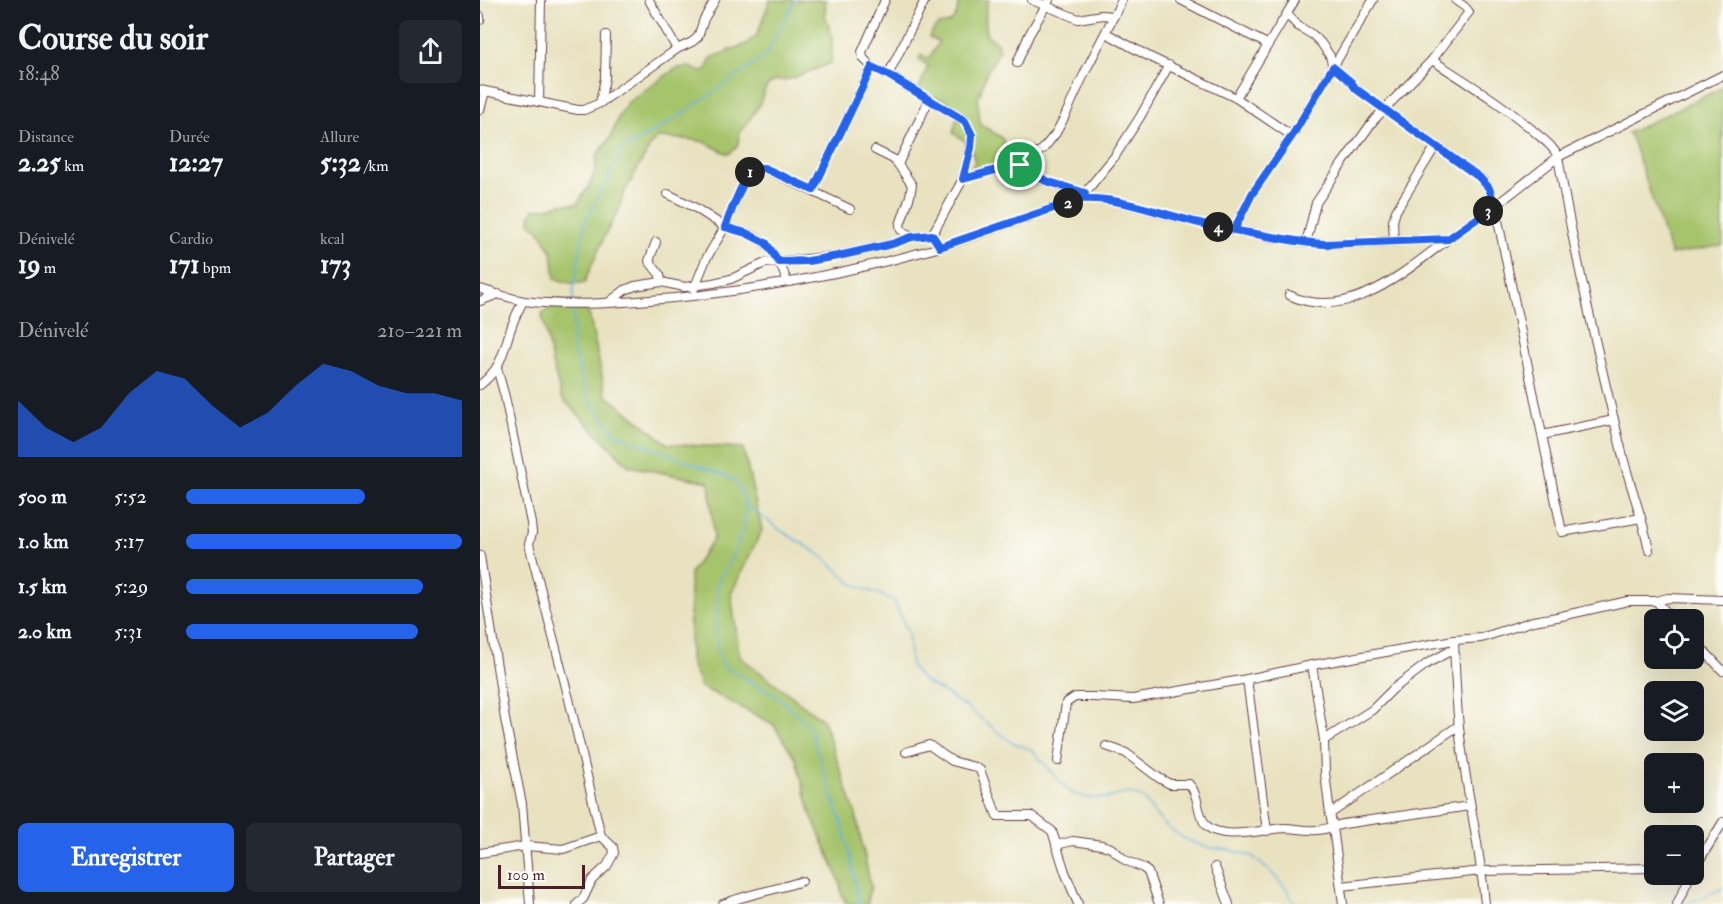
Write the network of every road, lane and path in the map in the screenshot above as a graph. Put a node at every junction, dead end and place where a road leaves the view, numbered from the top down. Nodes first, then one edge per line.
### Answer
1 (541, 0) edge
2 (649, 0) edge
3 (715, 0) edge
4 (885, 0) edge
5 (925, 0) edge
6 (1032, 0) edge
7 (1122, 0) edge
8 (1181, 0) edge
9 (1295, 0) edge
10 (1373, 0) edge
11 (1455, 0) edge
12 (1047, 3) edge
13 (1287, 14) junction
14 (1114, 16) junction
15 (1106, 33) junction
16 (606, 35) dead end
17 (1267, 44) junction
18 (677, 49) junction
19 (1432, 60) junction
20 (1017, 63) dead end
21 (1169, 65) junction
22 (872, 67) junction
23 (1333, 67) junction
24 (888, 75) junction
25 (1723, 75) edge
26 (482, 90) edge
27 (1236, 98) junction
28 (929, 100) junction
29 (539, 102) junction
30 (600, 104) junction
31 (480, 110) edge
32 (1384, 110) junction
33 (1292, 136) junction
34 (1435, 147) junction
35 (875, 150) dead end
36 (1558, 157) junction
37 (898, 164) junction
38 (1020, 165) junction
39 (963, 179) junction
40 (813, 190) junction
41 (668, 194) dead end
42 (1082, 196) junction
43 (1495, 206) junction
44 (850, 209) dead end
45 (725, 227) junction
46 (1234, 230) junction
47 (932, 235) junction
48 (912, 237) junction
49 (1448, 239) junction
50 (656, 242) dead end
51 (1394, 242) junction
52 (1306, 243) junction
53 (940, 247) junction
54 (779, 262) junction
55 (661, 282) junction
56 (787, 282) junction
57 (695, 286) junction
58 (480, 289) edge
59 (498, 294) junction
60 (1289, 295) dead end
61 (693, 297) junction
62 (480, 301) edge
63 (524, 301) junction
64 (608, 303) junction
65 (497, 368) junction
66 (480, 385) edge
67 (1614, 420) junction
68 (1542, 435) junction
69 (1641, 518) junction
70 (1649, 550) dead end
71 (480, 556) edge
72 (483, 599) edge
73 (1656, 600) junction
74 (1723, 600) edge
75 (1664, 609) edge
76 (1454, 640) junction
77 (1454, 649) junction
78 (1704, 651) edge
79 (1312, 665) junction
80 (1723, 671) edge
81 (1247, 678) junction
82 (1458, 726) junction
83 (1324, 740) junction
84 (1106, 746) dead end
85 (906, 752) dead end
86 (1058, 761) dead end
87 (1470, 806) junction
88 (1330, 814) junction
89 (1723, 822) edge
90 (1333, 827) junction
91 (1267, 831) junction
92 (601, 836) junction
93 (1056, 844) junction
94 (526, 846) junction
95 (1704, 851) edge
96 (480, 853) edge
97 (1215, 867) dead end
98 (1644, 868) edge
99 (1482, 871) junction
100 (802, 881) dead end
101 (1686, 885) edge
102 (1341, 886) junction
103 (531, 904) edge
104 (577, 904) edge
105 (723, 904) edge
106 (1078, 904) edge
107 (1160, 904) edge
108 (1229, 904) edge
109 (1343, 904) edge
110 (1485, 904) edge
111 (1677, 904) edge

1 - 29 street
2 - 18 street
3 - 18 street
4 - 22 street
5 - 24 street
6 - 12 street
7 - 14 street
8 - 17 street
9 - 13 street
10 - 23 street
11 - 19 street
12 - 14 street
12 - 20 street
13 - 17 street
13 - 23 street
14 - 15 street
15 - 21 street
15 - 38 street
16 - 30 street
17 - 27 street
18 - 30 street
19 - 32 street
19 - 36 street
21 - 27 street
21 - 42 street
22 - 24 street
22 - 40 street
23 - 32 street
23 - 33 street
24 - 28 street
25 - 36 street
26 - 29 street
26 - 31 street
27 - 33 street
28 - 37 street
28 - 39 street
29 - 30 street
32 - 34 street
32 - 52 street
33 - 46 street
34 - 43 street
34 - 51 street
35 - 37 street
36 - 43 street
36 - 67 street
37 - 48 street
38 - 39 street
38 - 42 street
39 - 47 street
40 - 44 street
40 - 45 street
41 - 45 street
42 - 46 street
42 - 53 street
43 - 49 street
43 - 68 street
45 - 54 street
45 - 57 street
46 - 52 street
47 - 48 street
47 - 53 street
48 - 54 street
49 - 51 street
49 - 60 street
50 - 55 street
51 - 52 street
53 - 56 street
54 - 56 street
54 - 57 street
55 - 57 street
55 - 64 street
56 - 61 street
57 - 61 street
58 - 59 street
59 - 62 street
59 - 63 street
61 - 64 street
63 - 64 street
63 - 65 street
65 - 66 street
65 - 92 street
67 - 68 street
67 - 69 street
68 - 69 street
69 - 70 street
71 - 72 street
72 - 94 street
73 - 74 street
73 - 75 street
73 - 76 street
76 - 77 street
76 - 79 street
77 - 82 street
77 - 83 street
78 - 80 street
79 - 81 street
79 - 83 street
81 - 86 street
81 - 91 street
82 - 87 street
82 - 88 street
83 - 88 street
84 - 91 street
85 - 93 street
87 - 90 street
87 - 99 street
88 - 90 street
89 - 95 street
90 - 91 street
90 - 102 street
92 - 94 street
92 - 104 street
93 - 106 street
93 - 107 street
94 - 96 street
94 - 103 street
97 - 108 street
98 - 99 street
99 - 102 street
99 - 110 street
100 - 105 street
101 - 111 street
102 - 109 street

